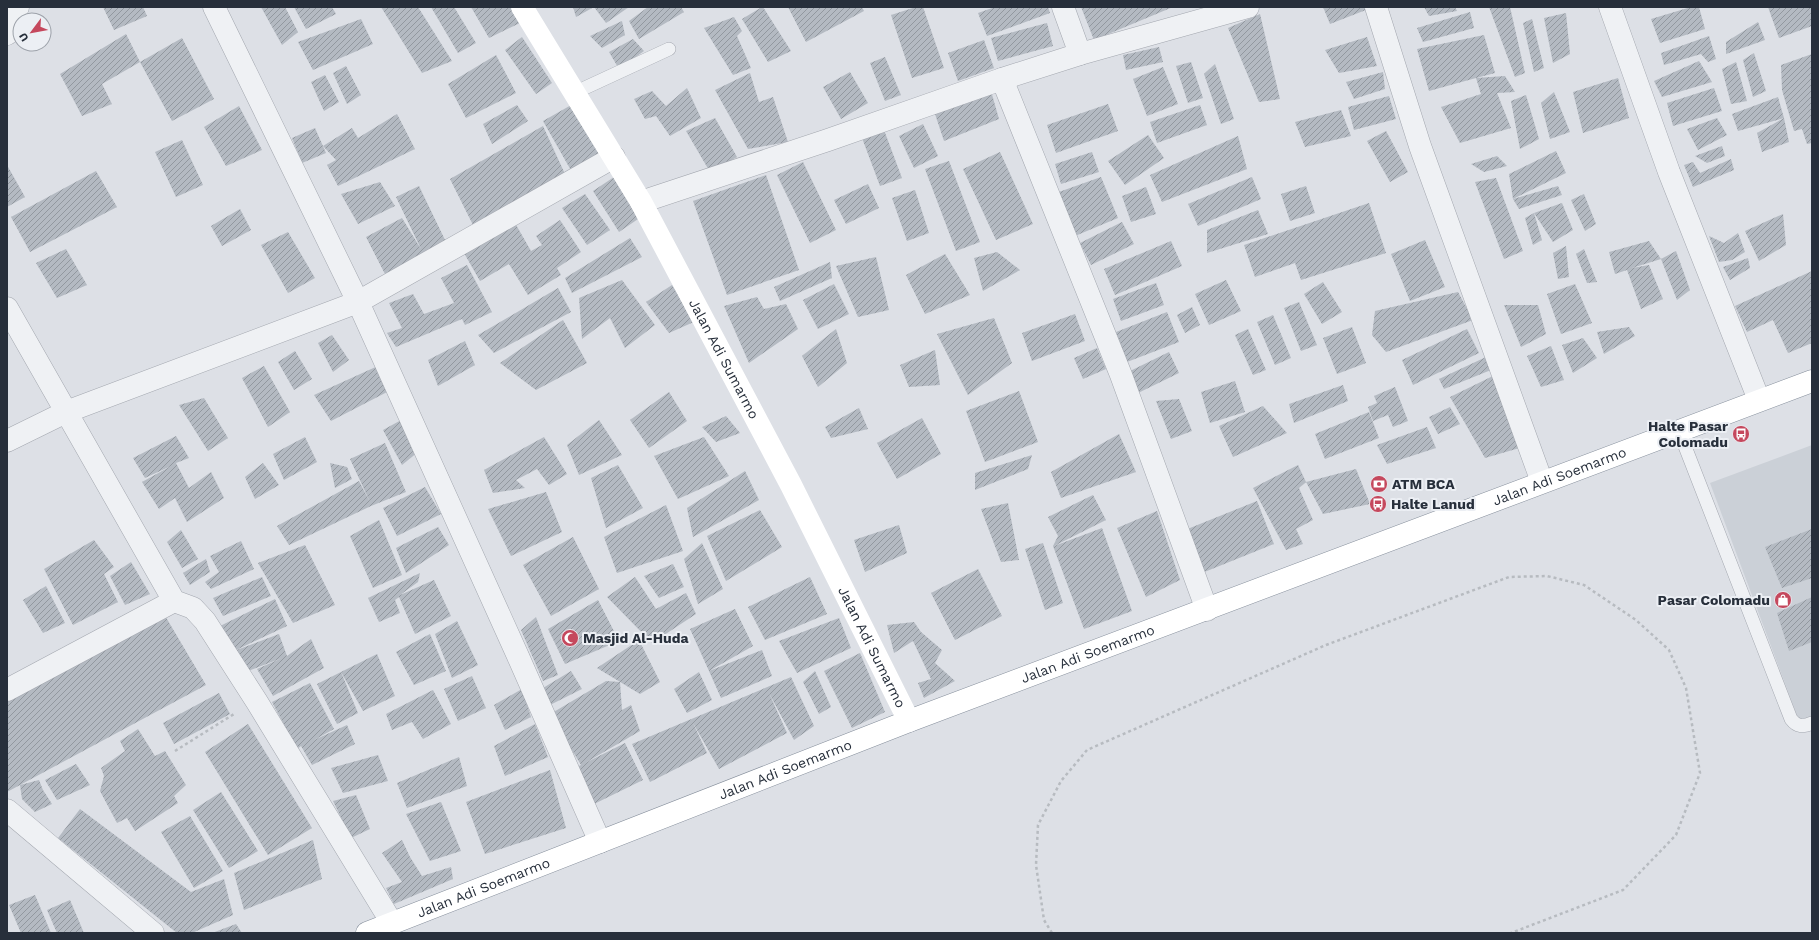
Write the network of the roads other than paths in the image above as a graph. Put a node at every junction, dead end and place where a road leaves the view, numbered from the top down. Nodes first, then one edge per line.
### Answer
1 (18, 7) edge
2 (214, 7) edge
3 (522, 7) edge
4 (1063, 7) edge
5 (1248, 7) edge
6 (1376, 7) edge
7 (1610, 7) edge
8 (7, 34) edge
9 (669, 50) dead end
10 (1080, 54) junction
11 (1002, 79) junction
12 (576, 92) junction
13 (614, 157) junction
14 (641, 202) junction
15 (358, 302) junction
16 (7, 308) edge
17 (1812, 381) edge
18 (1760, 400) junction
19 (66, 412) junction
20 (1679, 431) junction
21 (7, 441) edge
22 (1542, 482) junction
23 (174, 601) junction
24 (1207, 610) junction
25 (7, 690) edge
26 (909, 721) junction
27 (1812, 723) edge
28 (7, 810) edge
29 (600, 842) junction
30 (392, 923) junction
31 (153, 933) edge
32 (367, 933) edge

1 - 8 street
2 - 15 street
3 - 12 main road, Jalan Adi Sumarmo
4 - 10 street
5 - 10 street
6 - 22 street
7 - 18 street
9 - 12 lane
10 - 11 street
11 - 14 street
11 - 24 street
12 - 13 main road, Jalan Adi Sumarmo
13 - 14 main road, Jalan Adi Sumarmo
13 - 15 street
14 - 26 main road, Jalan Adi Sumarmo
15 - 19 street
15 - 29 street
16 - 19 street
17 - 18 main road, Jalan Adi Soemarmo
18 - 20 main road, Jalan Adi Soemarmo
19 - 21 street
19 - 23 street
20 - 22 main road, Jalan Adi Soemarmo
20 - 27 lane
22 - 24 main road, Jalan Adi Soemarmo
23 - 25 street
23 - 30 street
24 - 26 main road, Jalan Adi Soemarmo
26 - 29 main road, Jalan Adi Soemarmo
28 - 31 street
29 - 30 main road, Jalan Adi Soemarmo
30 - 32 main road, Jalan Adi Soemarmo

